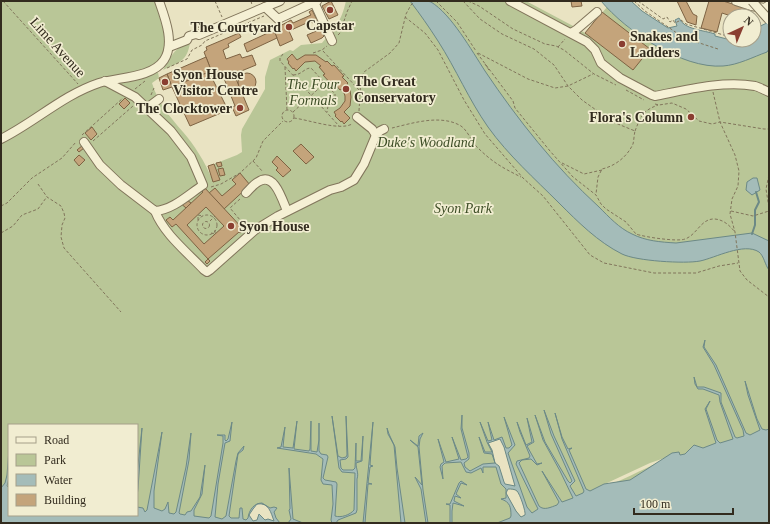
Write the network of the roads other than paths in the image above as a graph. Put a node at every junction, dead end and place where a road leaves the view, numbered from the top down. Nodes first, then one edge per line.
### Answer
1 (159, 1) edge
2 (280, 1) edge
3 (510, 1) edge
4 (736, 1) edge
5 (316, 2) edge
6 (301, 4) edge
7 (752, 4) edge
8 (265, 7) junction
9 (767, 7) edge
10 (597, 12) dead end
11 (766, 21) edge
12 (571, 33) junction
13 (332, 41) road end
14 (169, 47) junction
15 (105, 81) junction
16 (769, 92) edge
17 (159, 99) dead end
18 (147, 108) junction
19 (357, 117) road end
20 (384, 129) road end
21 (376, 135) junction
22 (1, 139) edge
23 (85, 144) road end
24 (246, 193) road end
25 (155, 211) junction
26 (287, 211) junction

1 - 14 street
2 - 8 street
3 - 12 street
4 - 7 street
5 - 6 street
5 - 13 street
6 - 8 street
7 - 9 street
7 - 11 street, bridge
8 - 14 street
10 - 12 street
12 - 16 street
14 - 15 street
15 - 18 street
15 - 22 street
17 - 18 street
18 - 25 street
19 - 21 street
20 - 21 street
21 - 26 street
23 - 25 street
24 - 26 street
25 - 26 street

